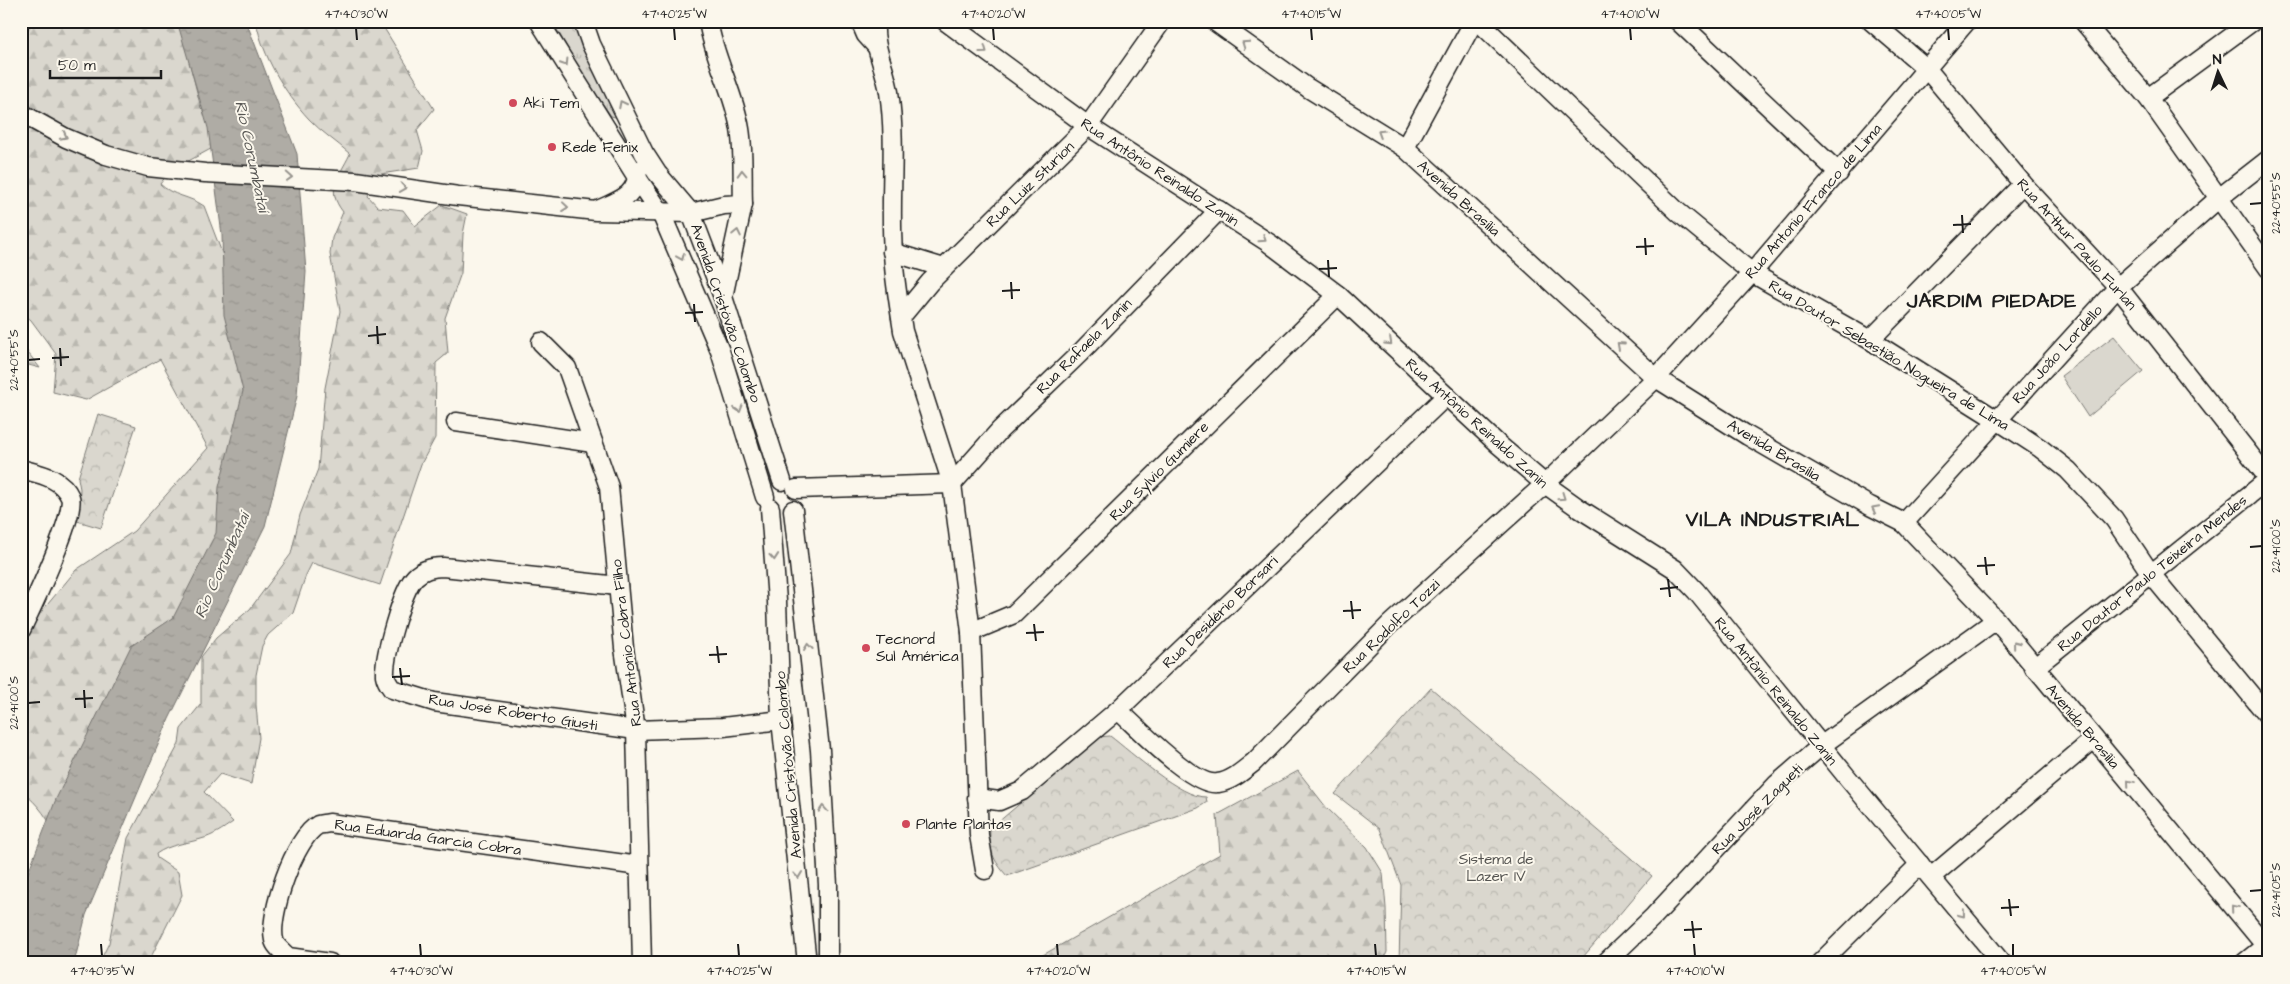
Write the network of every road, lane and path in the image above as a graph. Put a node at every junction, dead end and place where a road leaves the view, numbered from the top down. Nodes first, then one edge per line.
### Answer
1 (539, 21) edge
2 (584, 21) edge
3 (708, 21) edge
4 (860, 21) edge
5 (875, 21) edge
6 (945, 21) edge
7 (1162, 21) edge
8 (1214, 21) edge
9 (1476, 21) edge
10 (1678, 21) edge
11 (1871, 21) edge
12 (1967, 21) edge
13 (2083, 21) edge
14 (2253, 21) edge
15 (876, 46) junction
16 (1926, 68) junction
17 (2148, 98) junction
18 (21, 113) edge
19 (1088, 126) junction
20 (634, 128) junction
21 (1405, 148) junction
22 (2269, 159) edge
23 (1838, 173) junction
24 (638, 179) junction
25 (2023, 184) junction
26 (2220, 198) junction
27 (743, 204) junction
28 (1219, 210) junction
29 (596, 211) junction
30 (661, 212) junction
31 (691, 213) junction
32 (892, 252) junction
33 (944, 268) junction
34 (2269, 268) edge
35 (1752, 273) junction
36 (2118, 287) junction
37 (1338, 295) junction
38 (723, 297) junction
39 (901, 317) junction
40 (1870, 340) junction
41 (540, 342) dead end
42 (1656, 378) junction
43 (1446, 396) junction
44 (1997, 420) junction
45 (456, 422) dead end
46 (593, 443) junction
47 (21, 469) edge
48 (2269, 479) edge
49 (952, 484) junction
50 (1544, 484) junction
51 (789, 485) junction
52 (768, 502) junction
53 (793, 510) junction
54 (1904, 523) junction
55 (2150, 574) junction
56 (618, 586) junction
57 (1996, 620) junction
58 (21, 629) edge
59 (971, 632) junction
60 (2034, 668) junction
61 (1118, 710) junction
62 (2269, 717) edge
63 (781, 720) junction
64 (636, 730) junction
65 (2094, 739) junction
66 (1822, 745) junction
67 (978, 798) junction
68 (639, 866) junction
69 (985, 870) dead end
70 (1925, 870) junction
71 (2268, 944) edge
72 (330, 963) edge
73 (642, 963) edge
74 (807, 963) edge
75 (828, 963) edge
76 (1605, 963) edge
77 (1820, 963) edge
78 (2002, 963) edge
79 (2244, 963) edge

1 -> 24 street, Avenida Cristóvão Colombo
20 -> 2 street, Avenida Cristóvão Colombo
27 -> 3 street
4 - 15 street
5 - 15 street
6 -> 19 street, Rua Antônio Reinaldo Zanin
7 - 19 street, Rua Luiz Sturion
21 -> 8 street, Avenida Brasília
9 - 21 street
9 - 35 street, Rua Doutor Sebastião Nogueira de Lima
10 - 23 street
11 - 16 street, Rua Arthur Paulo Furlan
12 - 16 street, Rua Antonio Franco de Lima
13 - 17 street
14 - 17 street
15 - 32 street
16 - 23 street, Rua Antonio Franco de Lima
16 - 25 street, Rua Arthur Paulo Furlan
17 - 26 street
18 -> 29 street
19 - 28 street, Rua Antônio Reinaldo Zanin
19 - 33 street, Rua Luiz Sturion
20 - 24 street
20 - 31 street, Avenida Cristóvão Colombo
42 -> 21 street, Avenida Brasília
22 - 26 street, Rua João Lordello
23 - 35 street, Rua Antonio Franco de Lima
24 - 29 street
24 - 30 street, Avenida Cristóvão Colombo
25 - 36 street, Rua Arthur Paulo Furlan
25 - 40 street
26 - 34 street
26 - 36 street, Rua João Lordello
27 - 31 street
38 -> 27 street
28 -> 37 street, Rua Antônio Reinaldo Zanin
28 - 49 street, Rua Rafaela Zanin
29 - 30 street
30 - 31 street
30 -> 52 street, Avenida Cristóvão Colombo
31 - 38 street, Avenida Cristóvão Colombo
32 - 33 street
32 - 39 street
33 - 39 street, Rua Luiz Sturion
35 - 40 street, Rua Doutor Sebastião Nogueira de Lima
35 - 42 street, Rua Antonio Franco de Lima
36 - 44 street, Rua João Lordello
36 - 48 street, Rua Arthur Paulo Furlan
37 -> 43 street, Rua Antônio Reinaldo Zanin
37 - 59 street, Rua Sylvio Gumiere
38 - 51 street, Avenida Cristóvão Colombo
39 - 49 street
40 - 44 street, Rua Doutor Sebastião Nogueira de Lima
41 - 46 street, Rua Antonio Cobra Filho
42 - 50 street, Rua Rodolfo Tozzi
54 -> 42 street, Avenida Brasília
43 - 50 street, Rua Antônio Reinaldo Zanin
43 - 61 street, Rua Desidério Borsari
44 - 54 street, Rua João Lordello
44 - 55 street, Rua Doutor Sebastião Nogueira de Lima
45 - 46 street
46 - 56 street, Rua Antonio Cobra Filho
47 - 58 street
48 - 55 street, Rua Doutor Paulo Teixeira Mendes
49 - 51 street
49 - 59 street
50 - 61 street, Rua Rodolfo Tozzi
50 -> 66 street, Rua Antônio Reinaldo Zanin
51 - 52 street
51 - 53 street
52 - 53 street
52 -> 63 street, Avenida Cristóvão Colombo
75 -> 53 street, Avenida Cristóvão Colombo
54 - 57 street, Avenida Brasília
55 - 60 street, Rua Doutor Paulo Teixeira Mendes
55 - 62 street, Rua Doutor Sebastião Nogueira de Lima
56 - 64 street, Rua Antonio Cobra Filho
56 - 64 street, Rua José Roberto Giusti
60 -> 57 street, Avenida Brasília
57 - 66 street, Rua José Zagueti
59 - 67 street
60 - 65 street, Avenida Brasília
61 - 67 street, Rua Desidério Borsari
63 - 64 street, Rua José Roberto Giusti
63 -> 74 street, Avenida Cristóvão Colombo
64 - 68 street, Rua Antonio Cobra Filho
65 - 70 street
71 -> 65 street, Avenida Brasília
66 - 70 street, Rua Antônio Reinaldo Zanin
66 - 76 street, Rua José Zagueti
67 - 69 street
68 - 72 street, Rua Eduarda Garcia Cobra
68 - 73 street, Rua Antonio Cobra Filho
70 - 77 street
70 -> 78 street, Rua Antônio Reinaldo Zanin
71 - 79 street

